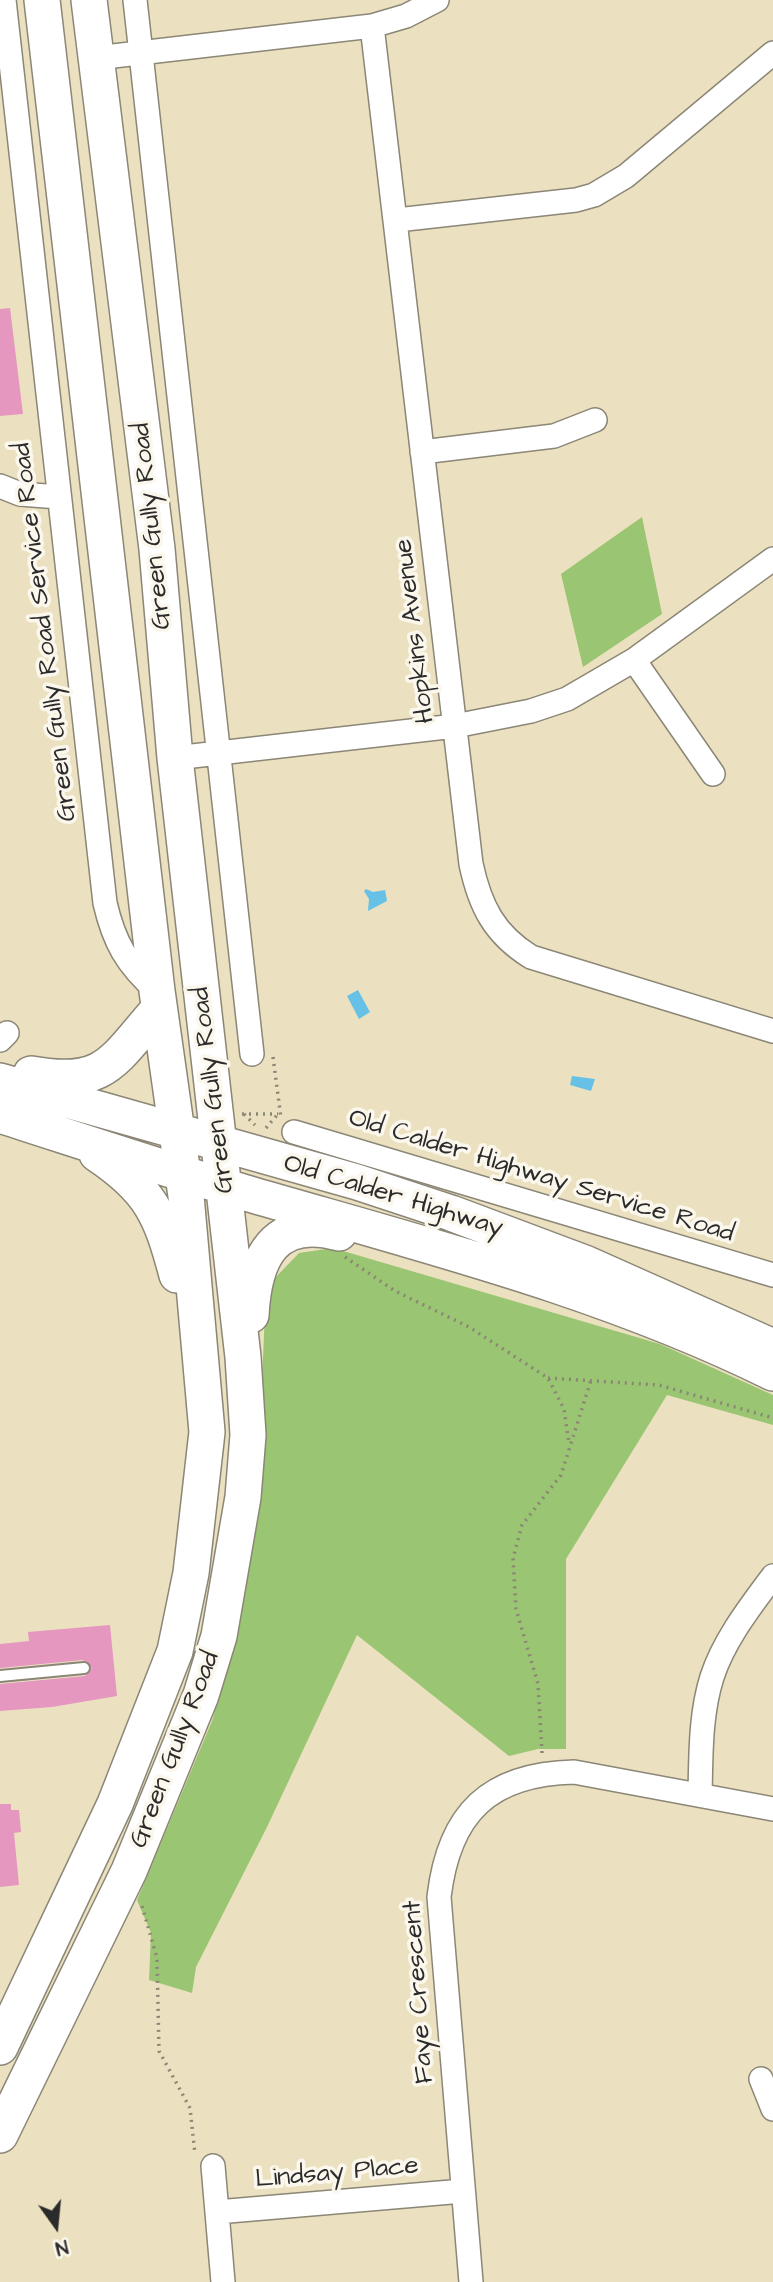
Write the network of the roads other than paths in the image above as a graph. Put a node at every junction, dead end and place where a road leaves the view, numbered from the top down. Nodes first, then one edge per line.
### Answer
1 (4, 0) edge
2 (42, 0) edge
3 (89, 0) edge
4 (135, 0) edge
5 (437, 0) edge
6 (372, 26) junction
7 (140, 53) junction
8 (773, 53) edge
9 (96, 58) junction
10 (50, 62) junction
11 (10, 65) junction
12 (8, 128) edge
13 (397, 220) junction
14 (595, 420) dead end
15 (422, 452) junction
16 (0, 486) edge
17 (59, 497) junction
18 (773, 559) edge
19 (634, 660) junction
20 (455, 726) junction
21 (217, 753) junction
22 (175, 758) junction
23 (713, 774) dead end
24 (158, 1000) junction
25 (773, 1031) edge
26 (251, 1046) road end
27 (0, 1070) edge
28 (0, 1081) edge
29 (0, 1115) edge
30 (288, 1127) road end
31 (218, 1129) junction
32 (176, 1132) junction
33 (72, 1138) junction
34 (183, 1173) junction
35 (224, 1186) junction
36 (773, 1275) edge
37 (610, 1302) junction
38 (773, 1348) edge
39 (773, 1373) edge
40 (205, 1387) junction
41 (245, 1398) junction
42 (773, 1576) edge
43 (84, 1668) dead end
44 (0, 1676) edge
45 (700, 1795) junction
46 (773, 1809) edge
47 (0, 2047) edge
48 (761, 2079) dead end
49 (773, 2109) edge
50 (0, 2136) edge
51 (213, 2166) road end
52 (463, 2191) junction
53 (217, 2212) junction
54 (223, 2282) edge
55 (471, 2282) edge

1 - 11 street, Green Gully Road Service Road
2 - 10 main road, Green Gully Road
3 - 9 main road, Green Gully Road
4 - 7 street
5 - 6 street
6 - 7 street
6 - 13 street, Hopkins Avenue
7 - 9 street
7 - 21 street
8 - 13 street
9 - 10 main road
9 - 22 main road, Green Gully Road
10 - 11 street
10 - 24 main road, Green Gully Road
11 - 12 street, Green Gully Road Service Road
12 - 17 street, Green Gully Road Service Road
13 - 15 street, Hopkins Avenue
14 - 15 street
15 - 20 street, Hopkins Avenue
16 - 17 street
17 - 24 street, Green Gully Road Service Road
18 - 19 street
19 - 20 street
19 - 23 street
20 - 21 street
20 - 25 street, Hopkins Avenue
21 - 22 street
21 - 26 street
22 - 31 main road, Green Gully Road
24 - 27 main road
24 - 32 main road, Green Gully Road
28 - 32 main road, Old Calder Highway
29 - 33 main road, Old Calder Highway
30 - 36 street, Old Calder Highway Service Road
31 - 32 main road, Old Calder Highway
31 - 35 main road, Green Gully Road
31 - 38 main road, Old Calder Highway
32 - 34 main road, Green Gully Road
33 - 34 main road, Old Calder Highway
33 - 40 main road
34 - 35 main road, Old Calder Highway
34 - 40 main road, Green Gully Road
35 - 37 main road, Old Calder Highway
35 - 41 main road, Green Gully Road
37 - 39 main road, Old Calder Highway
37 - 41 main road
40 - 47 main road, Green Gully Road
41 - 50 main road, Green Gully Road
42 - 45 street
43 - 44 lane
45 - 46 street, Faye Crescent
45 - 52 street, Faye Crescent
48 - 49 street
51 - 53 street
52 - 53 street, Lindsay Place
52 - 55 street, Faye Crescent
53 - 54 street

